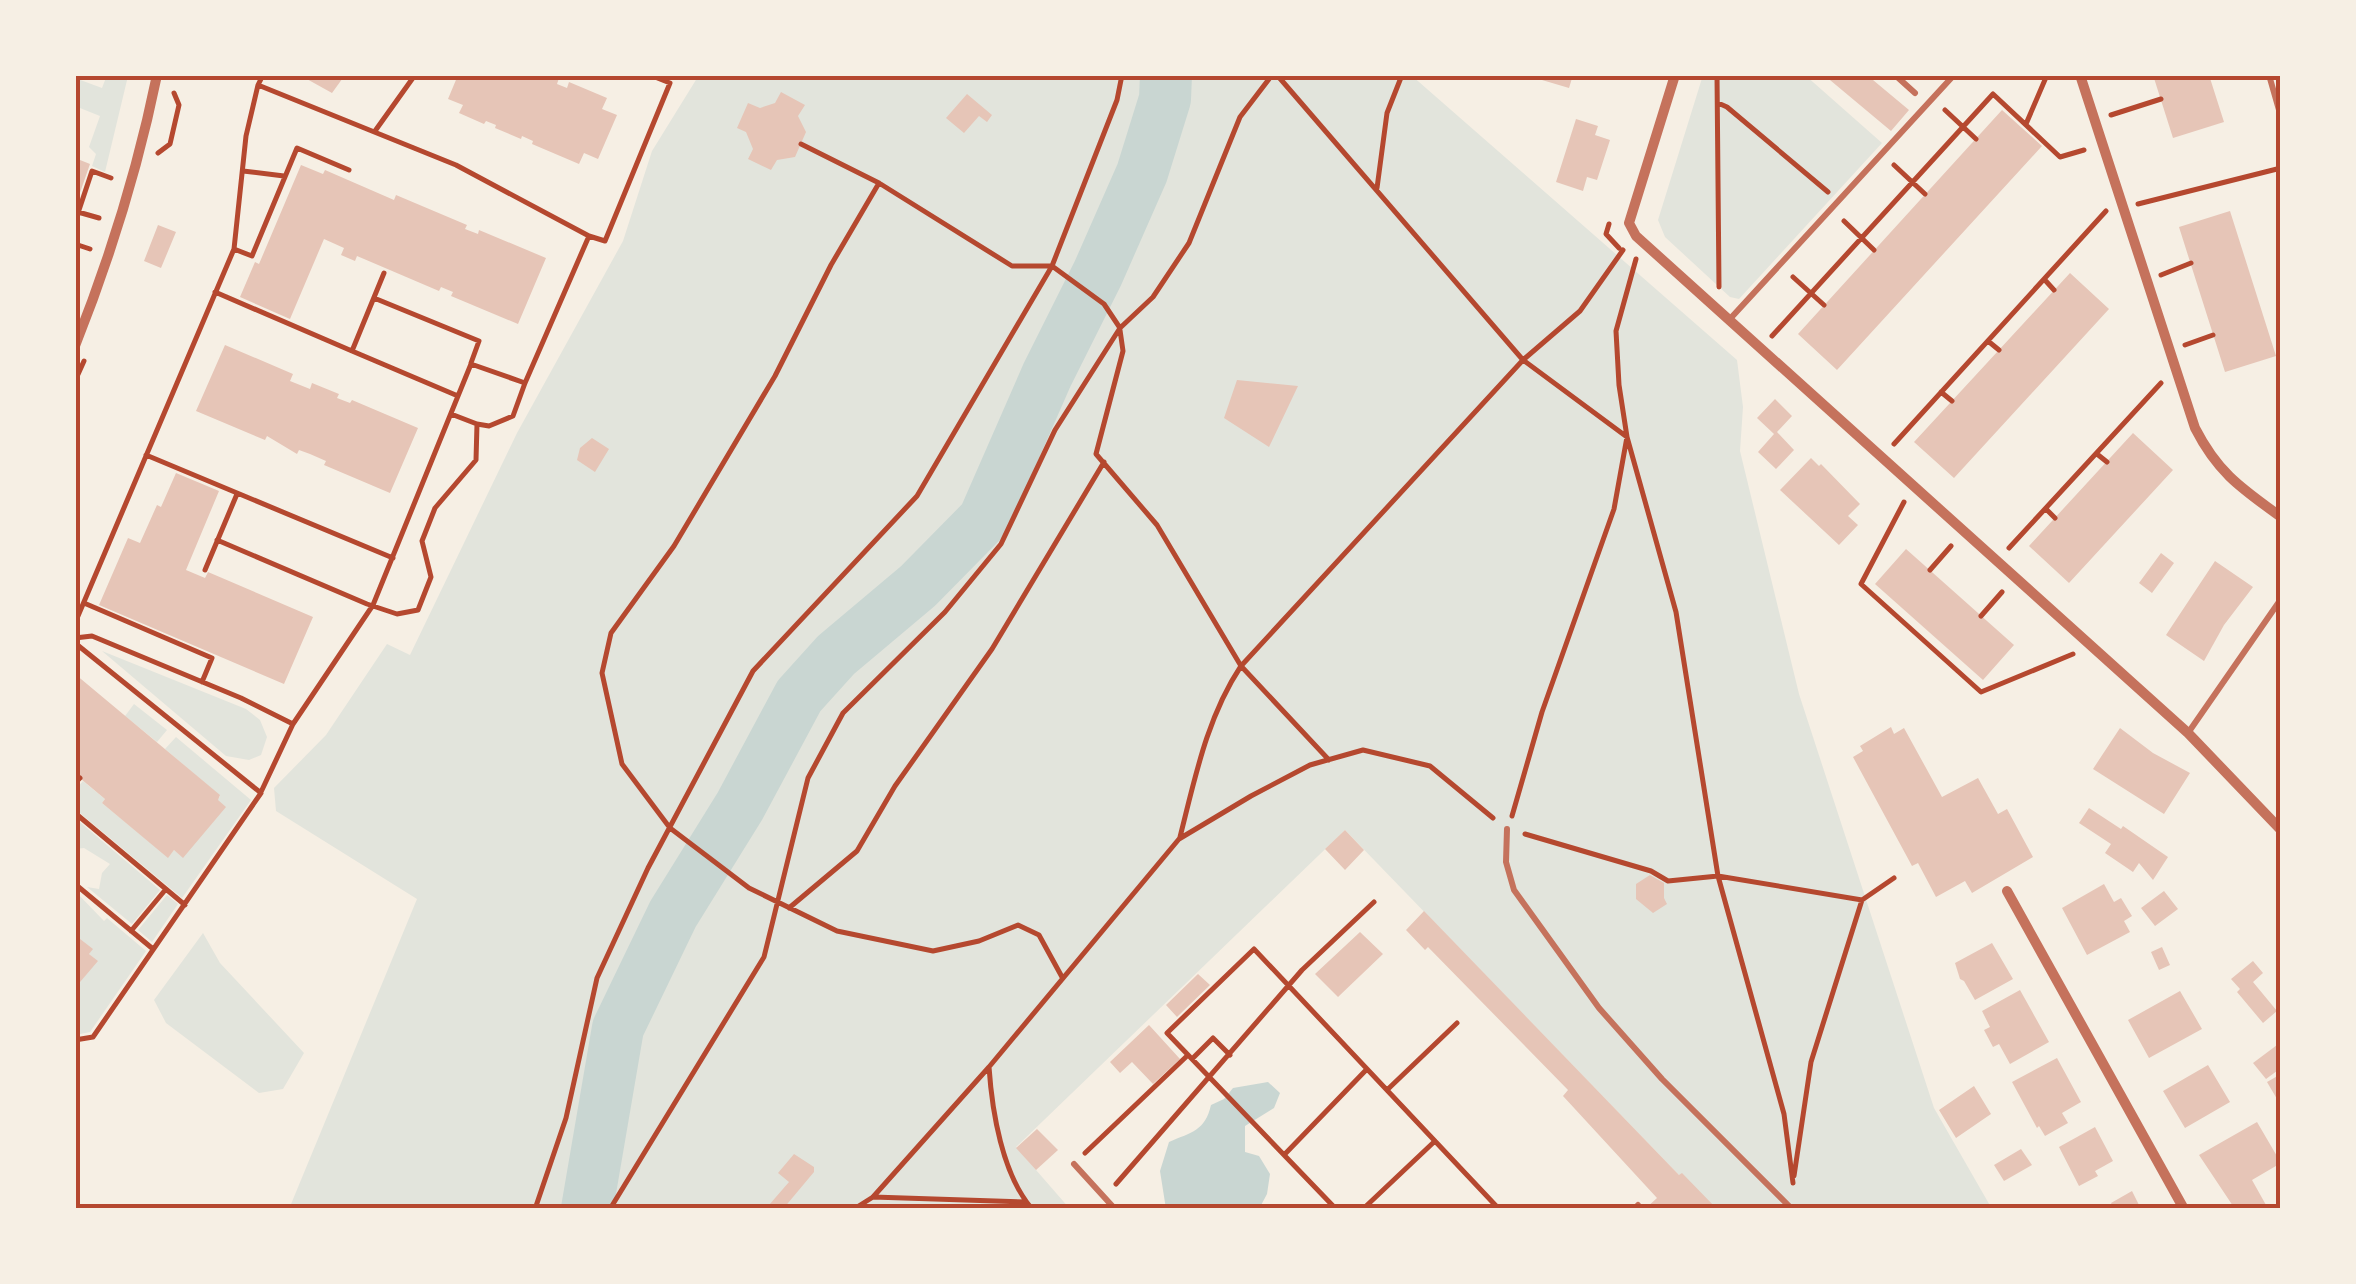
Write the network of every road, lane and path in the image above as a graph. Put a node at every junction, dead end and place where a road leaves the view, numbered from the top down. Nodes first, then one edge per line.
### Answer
1 (157, 75) edge
2 (262, 75) edge
3 (415, 75) edge
4 (650, 75) edge
5 (1122, 75) edge
6 (1275, 75) edge
7 (1402, 75) edge
8 (1675, 75) edge
9 (1717, 75) edge
10 (1895, 75) edge
11 (1954, 75) edge
12 (2047, 75) edge
13 (2080, 75) edge
14 (2269, 75) edge
15 (258, 85) junction
16 (1916, 93) dead end
17 (1932, 98) junction
18 (2161, 99) dead end
19 (1718, 103) junction
20 (2281, 117) edge
21 (2026, 124) junction
22 (1964, 127) junction
23 (375, 131) junction
24 (2098, 135) junction
25 (1976, 139) dead end
26 (801, 144) dead end
27 (1882, 154) junction
28 (2281, 168) edge
29 (348, 170) dead end
30 (242, 171) junction
31 (286, 176) junction
32 (111, 178) dead end
33 (1913, 182) junction
34 (879, 183) junction
35 (1377, 191) junction
36 (1925, 194) dead end
37 (1839, 201) junction
38 (2137, 204) dead end
39 (2108, 208) dead end
40 (1831, 209) junction
41 (78, 212) junction
42 (100, 218) dead end
43 (75, 222) edge
44 (590, 236) junction
45 (1636, 236) junction
46 (1862, 238) junction
47 (75, 244) edge
48 (90, 249) dead end
49 (234, 249) junction
50 (1874, 250) dead end
51 (1780, 265) junction
52 (1052, 266) junction
53 (384, 273) dead end
54 (2044, 279) junction
55 (1706, 281) dead end
56 (2054, 290) dead end
57 (215, 292) junction
58 (1811, 294) junction
59 (374, 298) junction
60 (1824, 306) dead end
61 (1739, 310) junction
62 (1728, 321) junction
63 (1120, 328) junction
64 (2213, 335) dead end
65 (1771, 338) junction
66 (1988, 341) junction
67 (75, 346) edge
68 (2182, 346) dead end
69 (1782, 348) dead end
70 (1999, 350) dead end
71 (352, 351) junction
72 (1523, 360) junction
73 (471, 364) junction
74 (2163, 381) dead end
75 (525, 383) junction
76 (1941, 392) junction
77 (458, 396) junction
78 (1952, 401) dead end
79 (451, 414) junction
80 (477, 424) junction
81 (1628, 437) junction
82 (1892, 446) dead end
83 (2097, 454) junction
84 (146, 455) junction
85 (1104, 462) junction
86 (2107, 462) dead end
87 (1912, 485) junction
88 (238, 494) junction
89 (2046, 509) junction
90 (2281, 517) edge
91 (2055, 518) dead end
92 (1964, 531) junction
93 (218, 540) junction
94 (2007, 550) dead end
95 (393, 558) junction
96 (205, 570) dead end
97 (1930, 570) dead end
98 (2015, 576) junction
99 (2281, 599) edge
100 (84, 603) junction
101 (373, 605) junction
102 (1981, 616) dead end
103 (75, 623) edge
104 (75, 640) edge
105 (2076, 653) dead end
106 (1241, 666) junction
107 (202, 682) junction
108 (293, 724) junction
109 (2188, 733) junction
110 (1329, 760) junction
111 (260, 793) junction
112 (75, 813) edge
113 (670, 828) junction
114 (1507, 829) junction
115 (2281, 830) edge
116 (1179, 839) junction
117 (1718, 876) junction
118 (1894, 878) dead end
119 (75, 884) edge
120 (166, 889) junction
121 (2007, 891) dead end
122 (1862, 900) junction
123 (1374, 902) dead end
124 (777, 903) junction
125 (185, 905) junction
126 (790, 908) junction
127 (131, 931) junction
128 (154, 950) junction
129 (1062, 977) junction
130 (1289, 986) junction
131 (1457, 1023) dead end
132 (75, 1040) edge
133 (1230, 1055) junction
134 (1190, 1057) junction
135 (990, 1067) junction
136 (1367, 1069) junction
137 (1210, 1078) junction
138 (1387, 1090) junction
139 (1434, 1140) junction
140 (1284, 1155) junction
141 (1074, 1164) joint
142 (1793, 1184) junction
143 (1797, 1196) dead end
144 (873, 1197) junction
145 (1104, 1198) junction
146 (1026, 1202) junction
147 (535, 1209) edge
148 (610, 1209) edge
149 (854, 1209) edge
150 (1032, 1209) edge
151 (1114, 1209) edge
152 (1336, 1209) edge
153 (1363, 1209) edge
154 (1499, 1209) edge
155 (1792, 1209) edge
156 (2184, 1209) edge

1 - 67 street
2 - 15 path
3 - 23 path
4 - 44 path
5 - 52 path
6 - 35 path
6 - 63 path
7 - 35 path
8 - 45 street
9 - 19 path
10 - 16 lane
11 - 17 lane
12 - 21 path
13 - 24 street
14 - 20 lane
15 - 23 path
15 - 30 path
17 - 22 path
17 - 27 lane
18 - 24 path
19 - 37 path
19 - 55 path
21 - 22 path
21 - 24 path
22 - 25 path
22 - 33 path
23 - 44 path
24 - 90 street
26 - 34 path
27 - 33 path
27 - 37 lane
28 - 38 path
29 - 31 path
30 - 31 path
30 - 49 path
31 - 49 path
32 - 41 path
33 - 36 path
33 - 46 path
34 - 52 path
34 - 113 path
35 - 72 path
37 - 40 lane
39 - 54 path
40 - 46 path
40 - 51 lane
41 - 42 path
41 - 43 path
44 - 75 path
45 - 62 street
45 - 72 path
45 - 81 path
46 - 50 path
46 - 58 path
47 - 48 path
49 - 57 path
51 - 58 path
51 - 61 lane
52 - 63 path
52 - 113 path
53 - 59 path
54 - 56 path
54 - 66 path
57 - 71 path
57 - 84 path
58 - 60 path
58 - 65 path
59 - 71 path
59 - 73 path
61 - 62 lane
61 - 65 path
62 - 87 street
63 - 85 path
63 - 124 path
64 - 68 path
65 - 69 path
66 - 70 path
66 - 76 path
71 - 77 path
72 - 81 path
72 - 106 path
73 - 75 path
73 - 77 path
74 - 83 path
75 - 80 path
76 - 78 path
76 - 82 path
77 - 79 path
79 - 80 path
79 - 95 path
80 - 101 path
81 - 114 path
81 - 117 path
83 - 86 path
83 - 89 path
84 - 88 path
84 - 100 path
85 - 106 path
85 - 126 path
87 - 92 street
87 - 105 path
88 - 93 path
88 - 95 path
89 - 91 path
89 - 94 path
92 - 97 path
92 - 98 street
93 - 96 path
93 - 101 path
95 - 101 path
98 - 102 path
98 - 109 street
99 - 109 lane
100 - 103 path
100 - 107 path
101 - 108 path
104 - 107 path
104 - 111 path
106 - 110 path
106 - 116 path
107 - 108 path
108 - 111 path
109 - 115 street
110 - 114 path
110 - 116 path
111 - 125 path
112 - 120 path
113 - 124 path
113 - 147 path
114 - 117 path
114 - 155 lane
116 - 129 path
117 - 122 path
117 - 142 path
118 - 122 path
119 - 127 path
120 - 125 path
120 - 127 path
121 - 156 street
122 - 142 path
123 - 130 path
124 - 126 path
124 - 148 path
125 - 128 path
126 - 129 path
127 - 128 path
128 - 132 path
129 - 135 path
130 - 133 path
130 - 134 path
130 - 136 path
131 - 138 path
133 - 134 path
133 - 137 path
134 - 137 path
134 - 141 path
135 - 144 path
135 - 146 path
136 - 138 path
136 - 140 path
137 - 140 path
137 - 145 path
138 - 139 path
139 - 153 path
139 - 154 path
140 - 152 path
141 - 145 lane
142 - 143 path
144 - 146 path
144 - 149 path
145 - 151 lane
146 - 150 path

